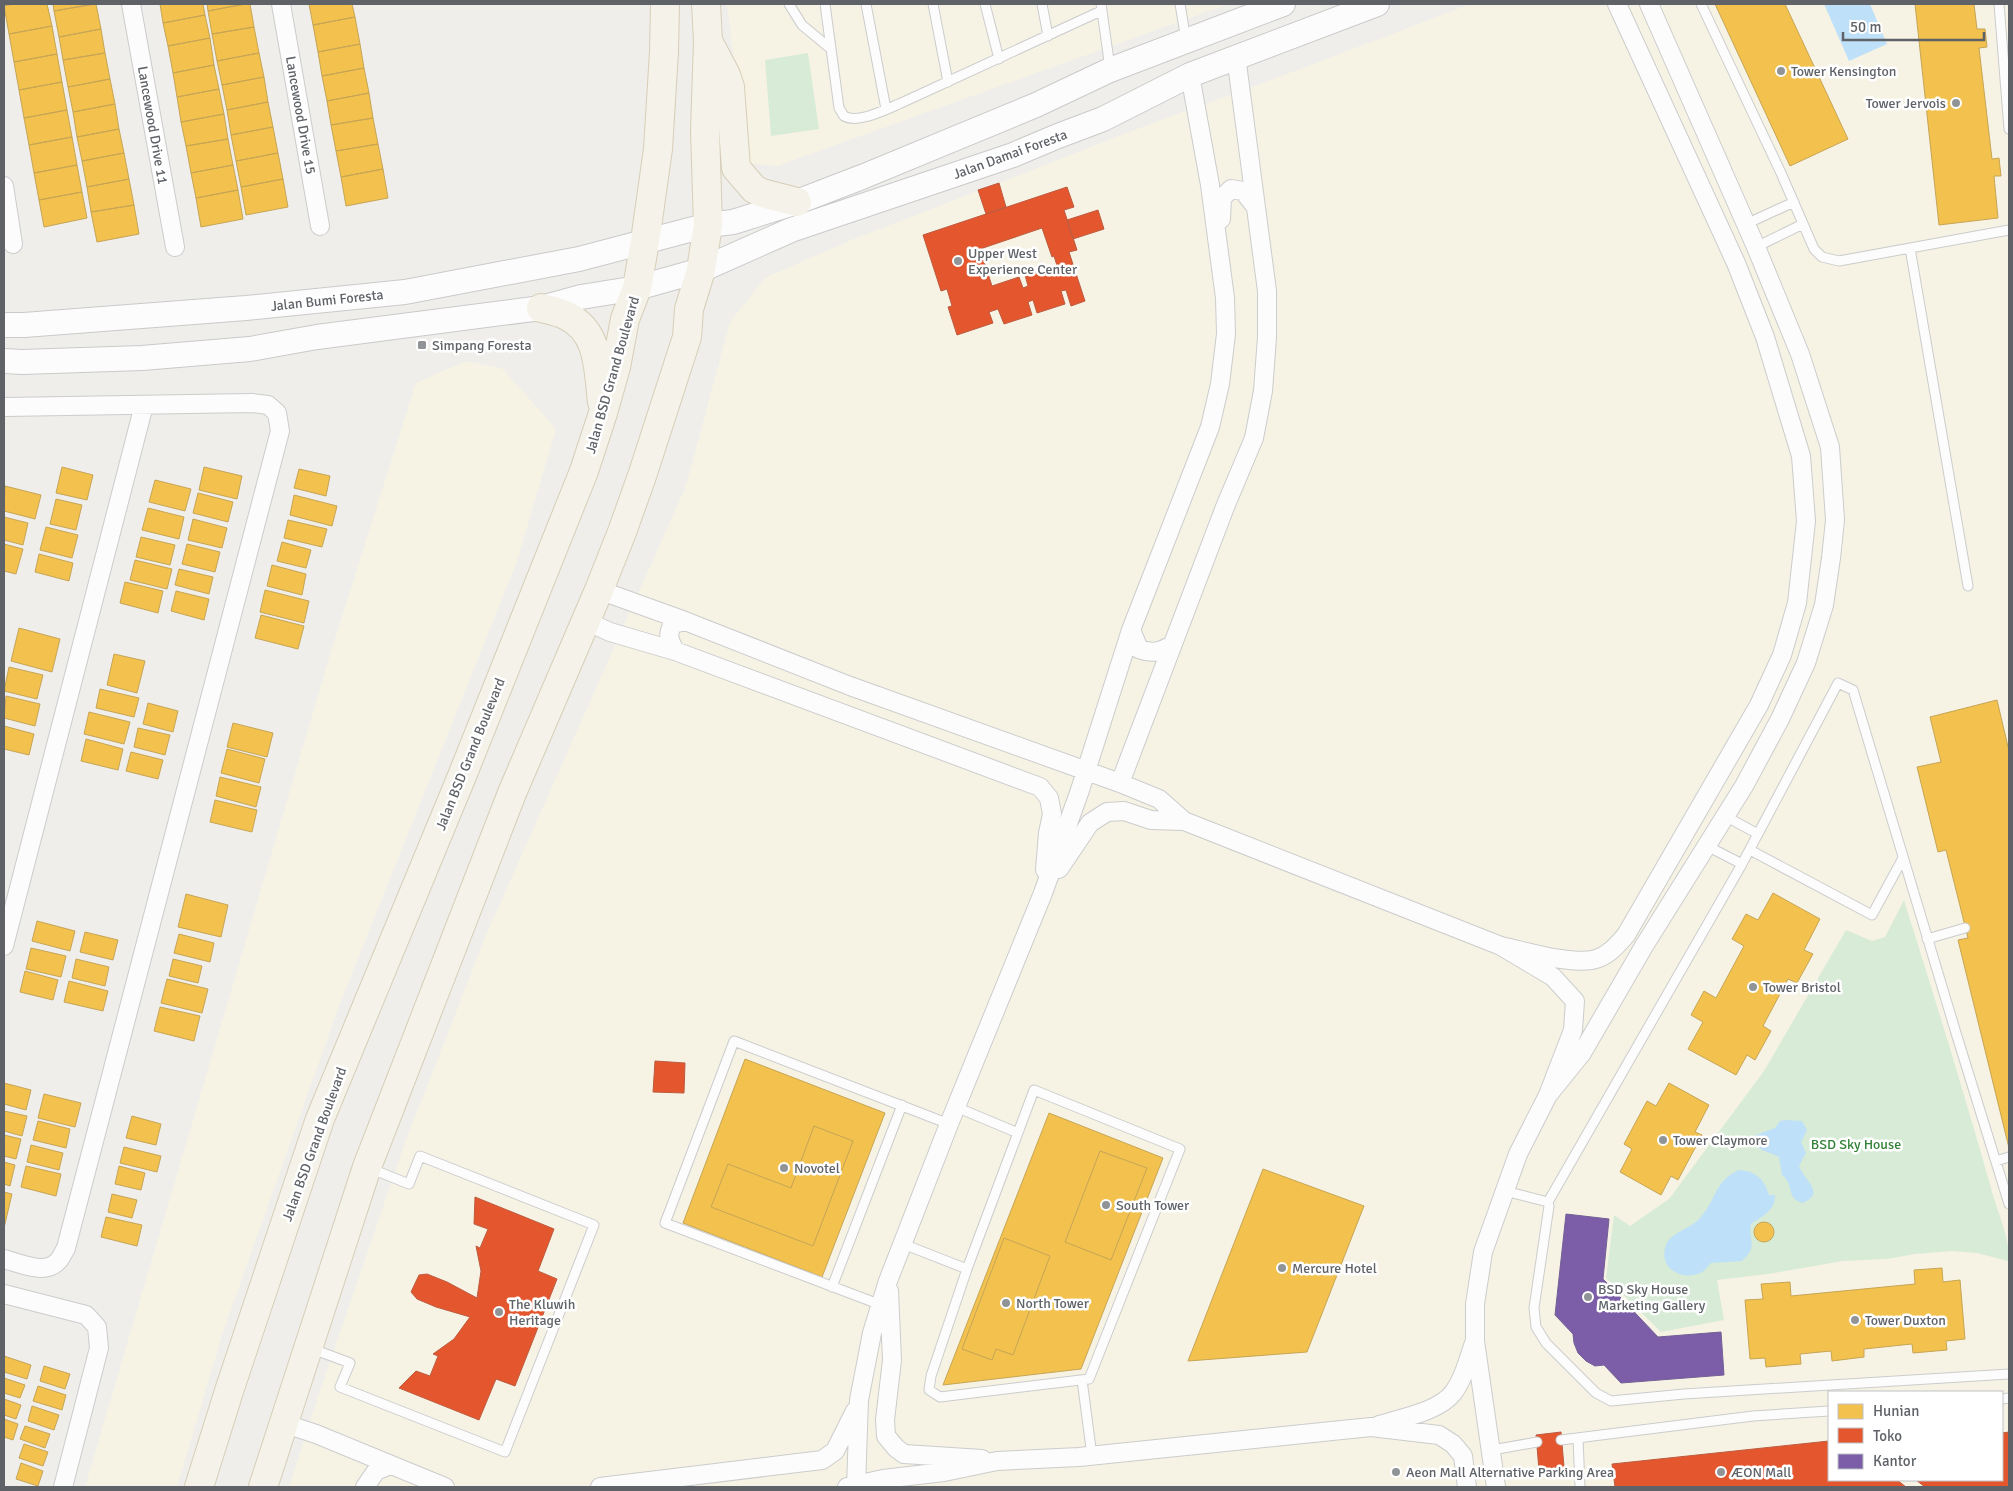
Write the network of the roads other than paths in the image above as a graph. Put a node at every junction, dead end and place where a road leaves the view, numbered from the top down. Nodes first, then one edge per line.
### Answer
1 (131, 4) edge
2 (282, 4) edge
3 (665, 4) edge
4 (706, 4) edge
5 (789, 4) edge
6 (824, 4) edge
7 (866, 4) edge
8 (933, 4) edge
9 (985, 4) edge
10 (1042, 4) edge
11 (1180, 4) edge
12 (1284, 4) edge
13 (1377, 4) edge
14 (1640, 4) edge
15 (1649, 4) edge
16 (1701, 4) edge
17 (1999, 4) edge
18 (1101, 7) edge
19 (1619, 8) edge
20 (1048, 36) junction
21 (1186, 40) junction
22 (708, 41) junction
23 (831, 49) junction
24 (1236, 56) junction
25 (999, 59) junction
26 (1110, 70) junction
27 (1190, 75) junction
28 (948, 82) junction
29 (886, 109) junction
30 (2009, 129) edge
31 (4, 186) edge
32 (797, 202) junction
33 (1794, 202) junction
34 (1255, 206) junction
35 (1746, 224) junction
36 (1803, 224) junction
37 (708, 225) junction
38 (320, 226) dead end
39 (2009, 230) edge
40 (645, 241) junction
41 (13, 244) dead end
42 (175, 247) dead end
43 (1756, 247) junction
44 (1910, 248) junction
45 (1219, 252) junction
46 (701, 270) junction
47 (637, 288) junction
48 (540, 308) junction
49 (4, 325) edge
50 (4, 361) edge
51 (144, 405) junction
52 (4, 407) edge
53 (603, 413) junction
54 (1968, 586) dead end
55 (599, 590) junction
56 (685, 620) junction
57 (586, 621) junction
58 (1131, 630) junction
59 (1172, 645) junction
60 (675, 651) junction
61 (1086, 772) junction
62 (1120, 783) junction
63 (1725, 816) junction
64 (1184, 821) junction
65 (1758, 834) junction
66 (1706, 846) junction
67 (1750, 850) junction
68 (1903, 858) junction
69 (1742, 864) junction
70 (1043, 893) junction
71 (1965, 928) dead end
72 (1626, 936) junction
73 (1928, 939) junction
74 (4, 946) edge
75 (1501, 946) junction
76 (1644, 946) junction
77 (1548, 1095) junction
78 (902, 1105) junction
79 (956, 1107) junction
80 (949, 1124) junction
81 (1018, 1133) junction
82 (2009, 1157) edge
83 (1996, 1161) junction
84 (367, 1167) junction
85 (1504, 1191) junction
86 (1548, 1202) junction
87 (2009, 1204) edge
88 (903, 1244) junction
89 (4, 1259) edge
90 (967, 1269) junction
91 (888, 1281) junction
92 (832, 1287) junction
93 (4, 1294) edge
94 (881, 1306) junction
95 (1475, 1341) junction
96 (308, 1347) junction
97 (2009, 1374) edge
98 (1082, 1380) junction
99 (860, 1400) junction
100 (1828, 1411) edge
101 (283, 1423) junction
102 (1371, 1427) junction
103 (1578, 1438) junction
104 (1562, 1440) dead end
105 (1537, 1442) dead end
106 (1492, 1450) junction
107 (1092, 1456) junction
108 (1463, 1456) junction
109 (997, 1461) junction
110 (390, 1465) junction
111 (944, 1472) junction
112 (1498, 1482) edge
113 (62, 1487) edge
114 (199, 1487) edge
115 (263, 1487) edge
116 (365, 1487) edge
117 (445, 1487) edge
118 (600, 1487) edge
119 (853, 1487) edge
120 (918, 1487) edge
121 (1467, 1487) edge
122 (1580, 1487) edge

1 - 42 street, Lancewood Drive 11
2 - 38 street, Lancewood Drive 15
3 - 40 main road, Jalan BSD Grand Boulevard
4 - 22 main road
5 - 23 lane
6 - 23 lane
7 - 29 lane
8 - 28 lane
9 - 25 lane
10 - 20 lane
11 - 21 lane
12 - 21 main road
13 - 24 main road, Jalan Damai Foresta
14 - 19 street
15 - 35 street
16 - 33 lane
17 - 30 lane
18 - 20 lane
18 - 26 lane
19 - 72 street
20 - 25 lane
21 - 26 main road
22 - 32 main road
22 - 37 main road
23 - 29 lane
24 - 27 main road, Jalan Damai Foresta
24 - 34 street
25 - 28 lane
26 - 32 main road
27 - 45 street
27 - 46 main road, Jalan Damai Foresta
28 - 29 lane
31 - 41 street
32 - 37 main road
33 - 35 lane
33 - 36 lane
34 - 45 street
34 - 59 street
35 - 43 street
36 - 43 lane
36 - 44 lane
37 - 40 main road
37 - 46 main road
39 - 44 lane
40 - 47 main road, Jalan BSD Grand Boulevard
40 - 49 main road, Jalan Bumi Foresta
43 - 63 street
44 - 54 lane
45 - 58 street
46 - 47 main road, Jalan Damai Foresta
46 - 55 main road
47 - 48 main road
47 - 53 main road, Jalan BSD Grand Boulevard
48 - 50 main road
48 - 53 main road
51 - 52 street
51 - 74 street
51 - 89 street
53 - 114 main road, Jalan BSD Grand Boulevard
55 - 56 street
55 - 57 main road
56 - 60 street
56 - 61 street
57 - 60 street
57 - 84 main road
58 - 59 street
58 - 61 street
59 - 62 street
60 - 70 street
61 - 62 street
61 - 70 street
62 - 64 street
63 - 65 lane
63 - 66 street
64 - 70 street
64 - 75 street
65 - 67 lane
65 - 68 lane
66 - 69 lane
66 - 76 street
67 - 68 lane
67 - 69 lane
68 - 73 lane
69 - 86 lane
70 - 79 street
71 - 73 lane
72 - 75 street
72 - 76 street
73 - 83 lane
75 - 77 street
76 - 77 street
77 - 85 street
78 - 80 lane
78 - 92 lane
78 - 92 lane
79 - 80 street
79 - 81 lane
80 - 88 street
81 - 90 lane
81 - 98 lane
82 - 83 lane
83 - 87 lane
84 - 96 main road
84 - 96 lane
85 - 86 lane
85 - 95 street
86 - 97 lane
88 - 90 lane
88 - 91 street
90 - 98 lane
91 - 94 street
91 - 109 street
92 - 94 lane
93 - 113 street
94 - 99 street
95 - 102 street
95 - 106 street
96 - 101 main road
98 - 107 lane
99 - 118 street
99 - 119 street
100 - 103 lane
101 - 110 street
101 - 115 main road
102 - 107 street
102 - 108 street
103 - 104 lane
103 - 122 lane
105 - 106 lane
106 - 108 street
106 - 112 street
107 - 109 street
108 - 121 street
109 - 111 street
110 - 116 street
110 - 117 street
111 - 119 street
111 - 120 street

